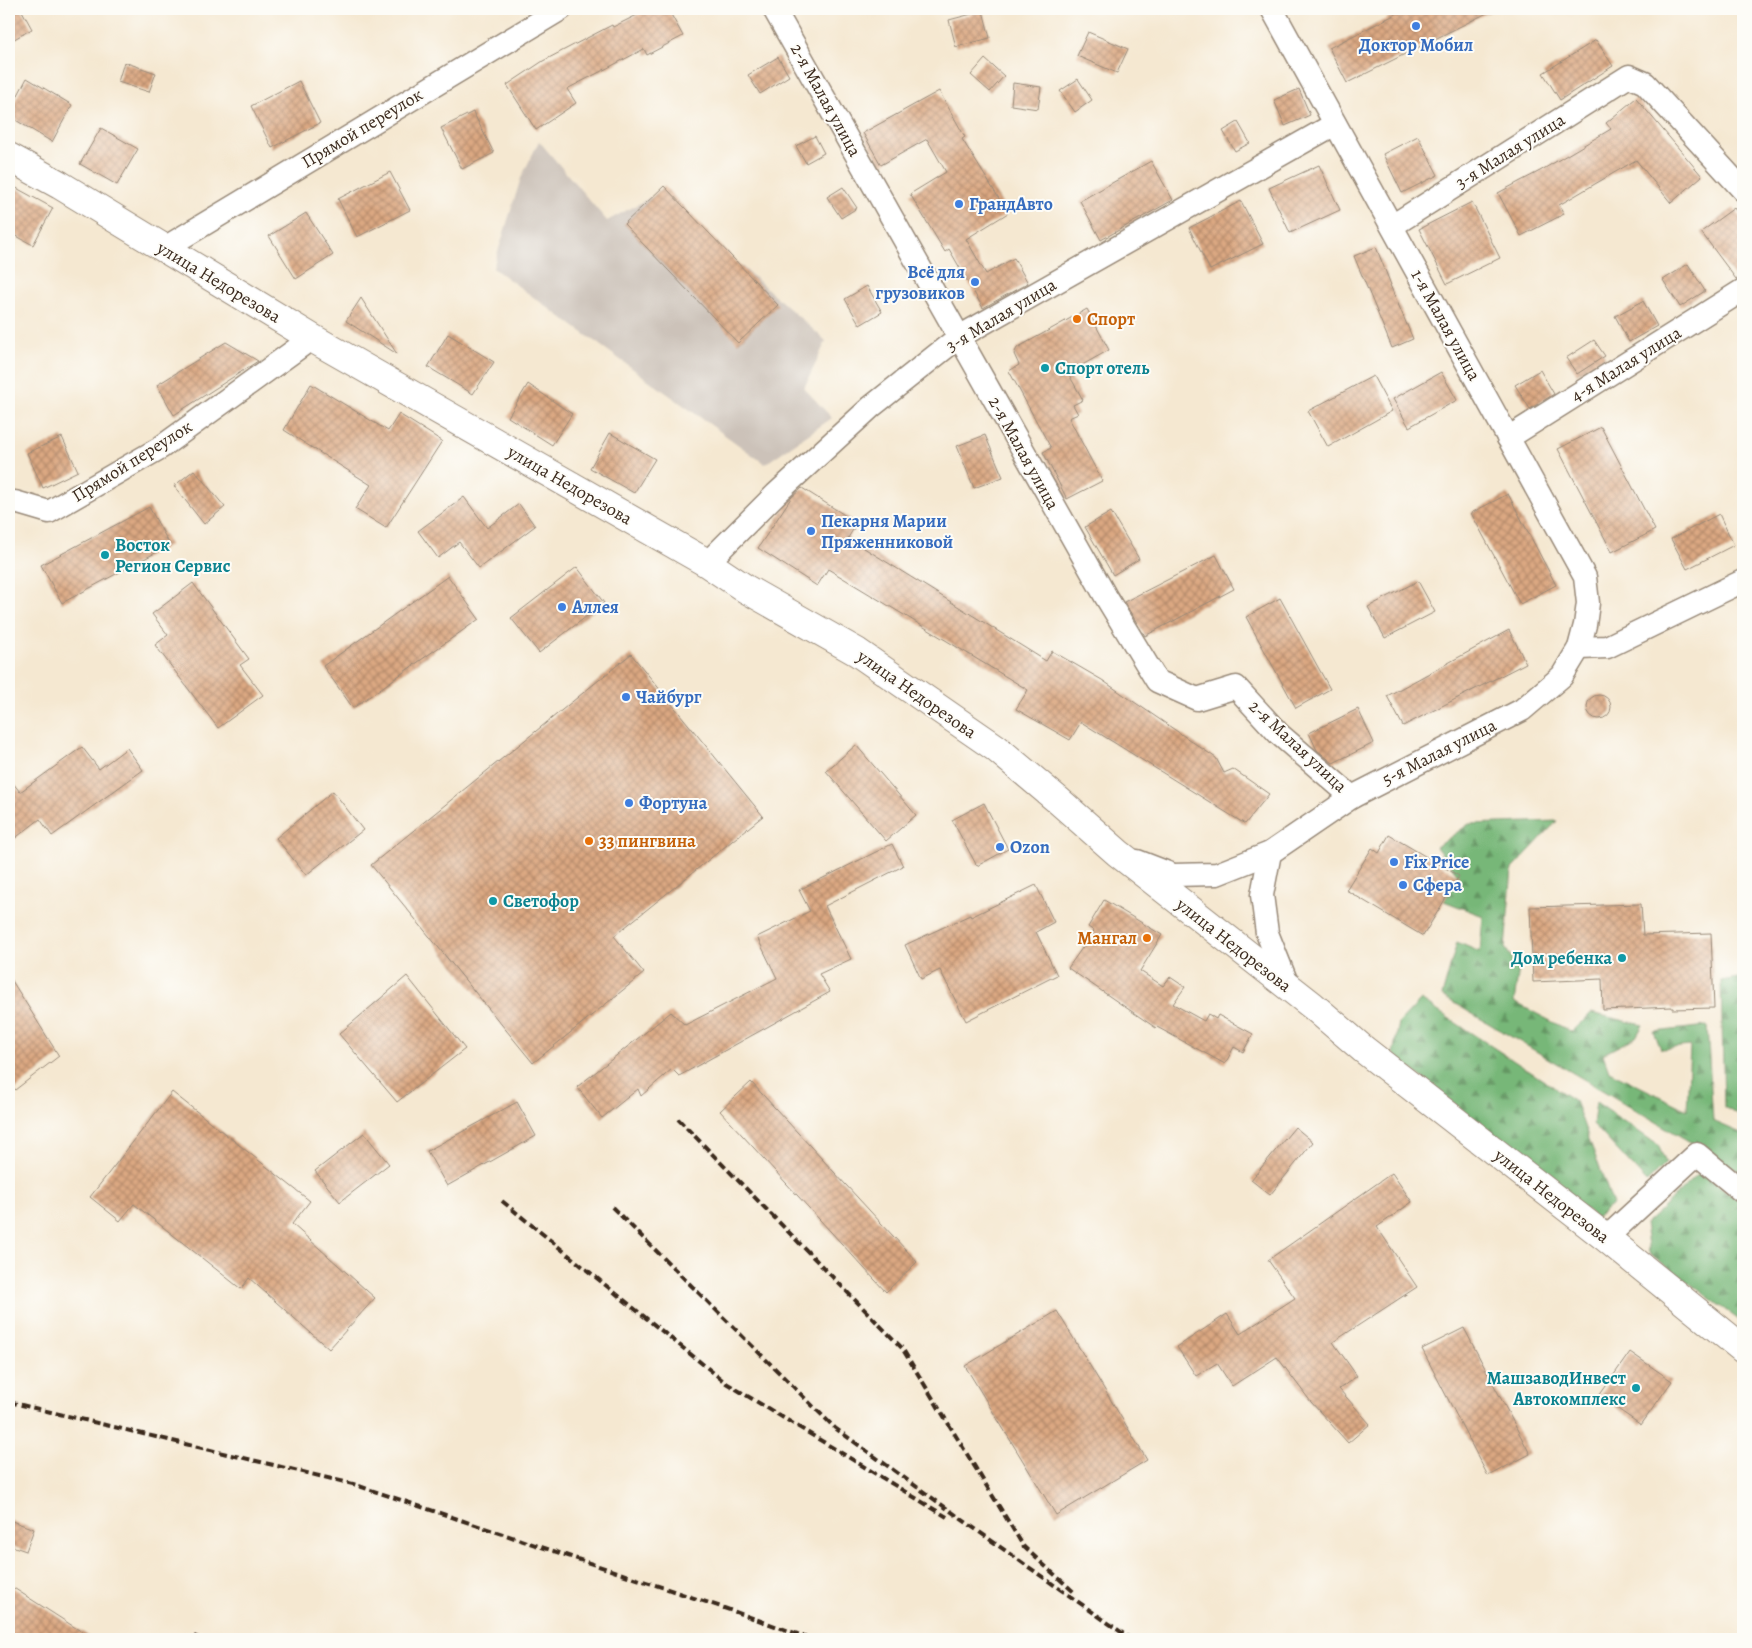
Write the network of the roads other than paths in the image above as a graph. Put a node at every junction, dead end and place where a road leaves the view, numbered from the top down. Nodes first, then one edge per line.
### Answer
1 (561, 9) edge
2 (774, 9) edge
3 (1272, 9) edge
4 (1335, 124) junction
5 (9, 157) edge
6 (1743, 190) edge
7 (1392, 226) junction
8 (163, 249) junction
9 (1743, 290) edge
10 (959, 337) junction
11 (312, 338) junction
12 (1508, 438) junction
13 (9, 503) edge
14 (706, 563) junction
15 (1743, 580) edge
16 (1579, 648) junction
17 (1352, 797) junction
18 (1270, 852) junction
19 (1118, 854) junction
20 (1289, 988) junction
21 (1743, 1192) edge
22 (1606, 1238) junction
23 (1743, 1349) edge

1 - 8 street, Прямой переулок
2 - 10 street, 2-я Малая улица
3 - 4 street, 1-я Малая улица
4 - 7 street, 1-я Малая улица
4 - 10 street, 3-я Малая улица
5 - 8 street, улица Недорезова
6 - 7 street, 3-я Малая улица
7 - 12 street, 1-я Малая улица
8 - 11 street, улица Недорезова
9 - 12 street, 4-я Малая улица
10 - 14 street, 3-я Малая улица
10 - 17 street, 2-я Малая улица
11 - 13 street, Прямой переулок
11 - 14 street, улица Недорезова
12 - 16 street, 1-я Малая улица
14 - 19 street, улица Недорезова
15 - 16 street
16 - 17 street, 5-я Малая улица
17 - 18 street, 5-я Малая улица
18 - 19 street, 5-я Малая улица
18 - 20 street
19 - 20 street, улица Недорезова
20 - 22 street, улица Недорезова
21 - 22 street
22 - 23 street, улица Недорезова

